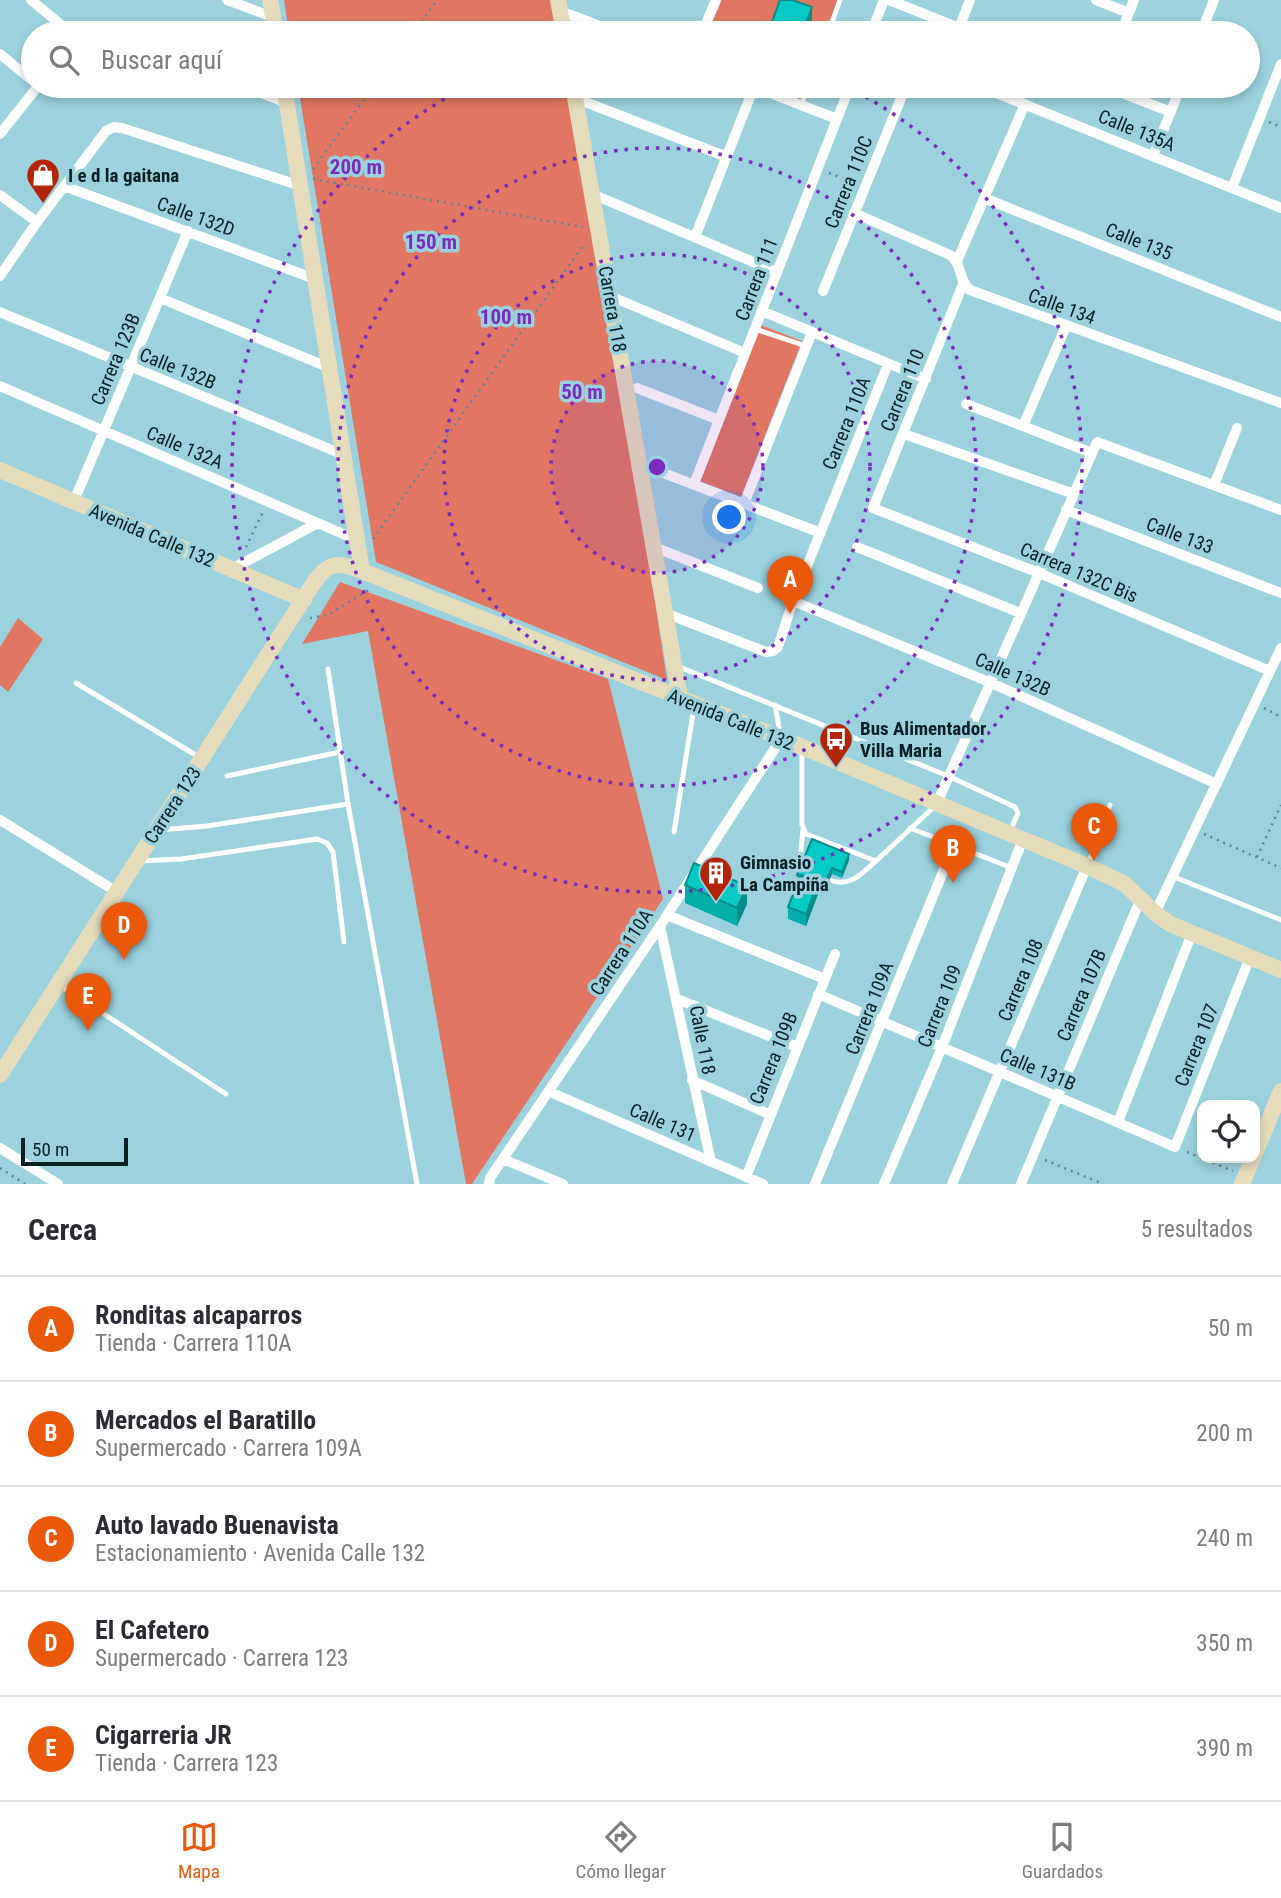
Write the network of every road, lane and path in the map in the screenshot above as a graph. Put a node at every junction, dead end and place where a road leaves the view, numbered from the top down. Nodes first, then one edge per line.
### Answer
1 (31, 0) edge
2 (227, 0) edge
3 (270, 0) edge
4 (438, 0) edge
5 (840, 0) edge
6 (886, 0) edge
7 (970, 0) edge
8 (1096, 0) edge
9 (1214, 0) edge
10 (714, 1) edge
11 (1130, 5) edge
12 (559, 6) edge
13 (273, 17) junction
14 (56, 21) edge
15 (274, 21) edge
16 (422, 21) edge
17 (592, 21) edge
18 (706, 21) edge
19 (832, 21) edge
20 (876, 21) edge
21 (935, 21) edge
22 (962, 21) edge
23 (1206, 21) edge
24 (0, 54) edge
25 (1281, 64) edge
26 (21, 71) edge
27 (28, 98) edge
28 (274, 98) edge
29 (286, 98) edge
30 (365, 98) edge
31 (575, 98) edge
32 (588, 98) edge
33 (749, 98) edge
34 (783, 98) edge
35 (804, 98) edge
36 (845, 98) edge
37 (901, 98) edge
38 (1010, 98) edge
39 (1135, 98) edge
40 (1176, 98) edge
41 (287, 103) junction
42 (1025, 104) junction
43 (801, 105) junction
44 (1171, 112) junction
45 (837, 119) junction
46 (0, 134) edge
47 (1153, 156) junction
48 (727, 157) junction
49 (818, 169) junction
50 (64, 186) junction
51 (301, 186) junction
52 (865, 186) junction
53 (1232, 188) junction
54 (592, 194) junction
55 (0, 195) edge
56 (984, 198) junction
57 (1281, 208) edge
58 (854, 213) junction
59 (37, 222) junction
60 (597, 229) junction
61 (188, 231) junction
62 (695, 237) junction
63 (957, 261) junction
64 (777, 272) junction
65 (0, 276) edge
66 (315, 279) junction
67 (963, 284) junction
68 (823, 291) dead end
69 (610, 296) junction
70 (160, 298) junction
71 (762, 311) junction
72 (0, 312) edge
73 (1281, 317) edge
74 (1066, 326) junction
75 (755, 328) junction
76 (812, 332) junction
77 (806, 346) junction
78 (745, 353) junction
79 (888, 363) junction
80 (130, 368) junction
81 (330, 368) junction
82 (926, 379) junction
83 (0, 386) edge
84 (637, 388) dead end
85 (1281, 403) edge
86 (966, 404) dead end
87 (719, 420) junction
88 (1023, 426) junction
89 (1237, 428) dead end
90 (104, 431) junction
91 (904, 434) junction
92 (1095, 447) junction
93 (344, 455) junction
94 (650, 468) dead end
95 (0, 470) edge
96 (694, 484) junction
97 (1214, 485) junction
98 (1074, 494) junction
99 (74, 502) junction
100 (268, 502) junction
101 (744, 504) junction
102 (873, 508) joint
103 (1066, 510) junction
104 (1281, 510) edge
105 (318, 523) junction
106 (821, 533) junction
107 (357, 540) junction
108 (654, 547) junction
109 (857, 547) dead end
110 (246, 548) dead end
111 (361, 565) junction
112 (232, 569) junction
113 (1039, 573) junction
114 (376, 586) dead end
115 (758, 587) dead end
116 (1281, 593) edge
117 (304, 600) junction
118 (793, 601) junction
119 (665, 613) junction
120 (1020, 613) junction
121 (290, 621) junction
122 (1281, 648) edge
123 (674, 665) junction
124 (328, 669) dead end
125 (1270, 671) junction
126 (989, 682) junction
127 (76, 683) dead end
128 (687, 701) junction
129 (1255, 703) junction
130 (775, 705) junction
131 (1281, 718) edge
132 (781, 739) junction
133 (802, 747) junction
134 (340, 752) junction
135 (202, 759) junction
136 (227, 775) dead end
137 (948, 776) junction
138 (1217, 784) junction
139 (937, 803) junction
140 (348, 804) junction
141 (1110, 805) dead end
142 (1281, 805) edge
143 (0, 820) edge
144 (910, 828) junction
145 (803, 830) junction
146 (1195, 830) junction
147 (156, 831) junction
148 (674, 832) dead end
149 (1016, 836) junction
150 (954, 845) junction
151 (1257, 857) junction
152 (137, 861) junction
153 (876, 861) junction
154 (1087, 866) junction
155 (1281, 867) edge
156 (802, 869) edge
157 (1012, 869) junction
158 (1172, 876) junction
159 (829, 880) edge
160 (117, 892) junction
161 (1141, 898) junction
162 (1155, 914) junction
163 (667, 915) junction
164 (1281, 920) edge
165 (660, 926) junction
166 (1192, 933) junction
167 (344, 942) dead end
168 (835, 954) dead end
169 (1250, 957) junction
170 (1281, 970) edge
171 (825, 979) junction
172 (58, 984) junction
173 (818, 994) junction
174 (677, 999) junction
175 (883, 1021) junction
176 (797, 1047) junction
177 (942, 1047) junction
178 (1000, 1072) junction
179 (0, 1075) edge
180 (692, 1080) junction
181 (1281, 1091) edge
182 (550, 1092) junction
183 (226, 1094) dead end
184 (1057, 1096) junction
185 (769, 1114) junction
186 (1118, 1122) junction
187 (1260, 1141) edge
188 (1175, 1147) junction
189 (0, 1148) edge
190 (1033, 1154) junction
191 (503, 1159) junction
192 (711, 1162) junction
193 (1250, 1163) edge
194 (0, 1168) edge
195 (746, 1177) junction
196 (1243, 1180) edge
197 (25, 1184) edge
198 (58, 1184) edge
199 (417, 1184) edge
200 (489, 1184) edge
201 (563, 1184) edge
202 (762, 1184) edge
203 (815, 1184) edge
204 (884, 1184) edge
205 (952, 1184) edge
206 (1021, 1184) edge
207 (1103, 1184) edge

1 - 14 street
2 - 13 street
3 - 13 street
4 - 16 path
5 - 19 lane
6 - 20 street
6 - 21 street
7 - 22 street
8 - 11 street
9 - 23 street
10 - 18 street
12 - 17 street
13 - 15 street
24 - 26 street
25 - 53 street
27 - 46 street
28 - 41 street
29 - 41 street
30 - 60 path
31 - 54 street, Carrera 118
32 - 48 street
33 - 48 street
34 - 43 street
35 - 43 lane
36 - 45 street, Carrera 111
37 - 52 street, Carrera 110C
38 - 42 street, Calle 135A
39 - 44 street
40 - 44 street
41 - 51 street
42 - 47 street, Calle 135A
42 - 56 street
43 - 45 street
44 - 47 street
45 - 49 street, Carrera 111
47 - 53 street, Calle 135A
48 - 62 street
49 - 52 path
49 - 64 street, Carrera 111
50 - 51 street
50 - 59 street
50 - 61 street, Calle 132D
51 - 66 street
52 - 58 street, Carrera 110C
53 - 57 street, Calle 135A
54 - 60 street, Carrera 118
54 - 62 street
55 - 59 street
56 - 63 street
56 - 73 street, Calle 135
58 - 63 street
58 - 68 street, Carrera 110C
59 - 65 street
60 - 69 street, Carrera 118
60 - 111 path
61 - 66 street, Calle 132D
61 - 70 street, Carrera 123B
62 - 64 street
63 - 67 street
64 - 71 street, Carrera 111
66 - 81 street
67 - 74 street, Calle 134
67 - 82 street, Carrera 110
69 - 78 street
69 - 108 street, Carrera 118
70 - 80 street, Carrera 123B
70 - 81 street
71 - 75 street, Carrera 111
71 - 76 street
72 - 80 street, Calle 132B
74 - 85 street, Calle 134
74 - 88 street
75 - 77 lane
75 - 78 street, Carrera 111
76 - 77 street
76 - 79 street
77 - 101 street
78 - 87 street, Carrera 111
79 - 82 street
79 - 106 street, Carrera 110A
80 - 90 street, Carrera 123B
80 - 93 street, Calle 132B
81 - 93 street
82 - 91 street, Carrera 110
83 - 90 street, Calle 132A
84 - 87 street
86 - 88 street
87 - 96 street, Carrera 111
88 - 92 street
89 - 97 street
90 - 99 street, Carrera 123B
90 - 100 street, Calle 132A
91 - 98 street
91 - 102 street, Carrera 110
92 - 97 street
92 - 98 street
93 - 107 street
94 - 96 street
95 - 99 street, Avenida Calle 132
96 - 101 street
97 - 104 street
98 - 103 street
99 - 112 street, Avenida Calle 132
100 - 105 street, Calle 132A
100 - 110 path
101 - 106 street
102 - 113 street, Carrera 132C Bis
103 - 113 street
103 - 116 street, Calle 133
105 - 107 street, Calle 132A
105 - 112 street
106 - 118 street, Carrera 110A
107 - 111 street
108 - 115 street
108 - 119 street, Carrera 118
109 - 120 street
111 - 117 street, Carrera 123
111 - 128 street, Avenida Calle 132
112 - 117 street, Avenida Calle 132
113 - 120 street
113 - 125 street, Carrera 132C Bis
114 - 121 path
117 - 121 street, Carrera 123
118 - 119 street, Carrera 110A
118 - 126 street, Calle 132B
119 - 123 street, Carrera 118
120 - 126 street
121 - 135 street, Carrera 123
122 - 125 street
123 - 128 street, Carrera 118
123 - 130 lane
124 - 134 lane
125 - 129 street
126 - 137 street
126 - 138 street, Calle 132B
127 - 135 lane
128 - 132 street, Avenida Calle 132
128 - 148 lane
129 - 131 path
129 - 138 street
130 - 132 lane
130 - 137 lane
132 - 133 street, Avenida Calle 132
132 - 163 street, Carrera 110A
133 - 139 street, Avenida Calle 132
133 - 145 lane
134 - 136 lane
134 - 140 lane
135 - 147 street, Carrera 123
137 - 139 street
137 - 149 lane
138 - 146 street
139 - 144 lane
139 - 149 street, Avenida Calle 132
140 - 147 lane
140 - 199 lane
141 - 154 lane
142 - 151 path
143 - 160 street
144 - 150 lane
144 - 153 lane
145 - 153 lane
145 - 156 lane
146 - 151 path
146 - 158 street
147 - 152 street, Carrera 123
149 - 154 street, Avenida Calle 132
149 - 157 street, Carrera 109
150 - 157 lane
150 - 175 street, Carrera 109A
151 - 155 path
152 - 160 street, Carrera 123
152 - 167 lane
153 - 159 lane
154 - 161 street, Avenida Calle 132
154 - 178 street, Carrera 108
157 - 177 street, Carrera 109
158 - 162 street
158 - 164 lane
160 - 172 street, Carrera 123
161 - 162 street, Avenida Calle 132
161 - 184 street, Carrera 107B
162 - 166 street, Avenida Calle 132
163 - 165 street, Carrera 110A
163 - 171 street
165 - 174 street, Calle 118
165 - 182 street, Carrera 110A
166 - 169 street, Avenida Calle 132
166 - 186 street
168 - 171 street, Carrera 109B
169 - 170 street, Avenida Calle 132
169 - 188 street, Carrera 107
171 - 173 street, Carrera 109B
172 - 179 street, Carrera 123
172 - 183 lane
173 - 175 street, Calle 131B
173 - 176 street, Carrera 109B
174 - 176 street
174 - 180 street, Calle 118
175 - 177 street, Calle 131B
175 - 203 street, Carrera 109A
176 - 185 street, Carrera 109B
177 - 178 street, Calle 131B
177 - 204 street, Carrera 109
178 - 184 street, Calle 131B
178 - 205 street, Carrera 108
180 - 185 street
180 - 192 street, Calle 118
181 - 187 street
182 - 191 street, Carrera 110A
182 - 192 street, Calle 131
184 - 186 street, Calle 131B
184 - 190 street, Carrera 107B
185 - 195 street, Carrera 109B
186 - 188 street, Calle 131B
188 - 196 path
189 - 198 street
190 - 206 street, Carrera 107B
190 - 207 path
191 - 200 street, Carrera 110A
191 - 201 street
192 - 195 street, Calle 131
193 - 196 street
194 - 197 path
195 - 202 street, Calle 131

